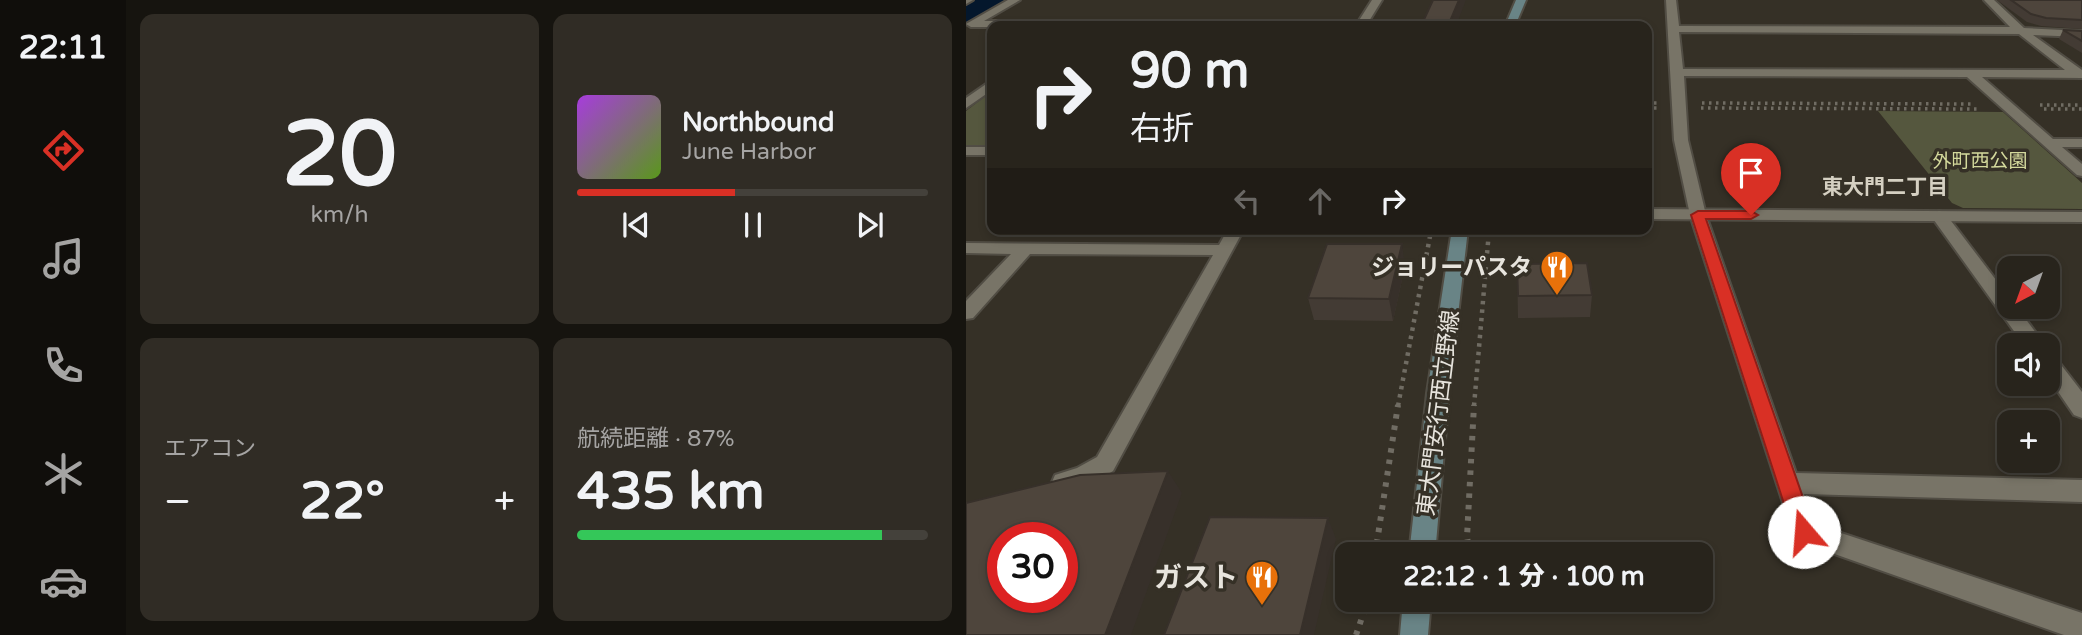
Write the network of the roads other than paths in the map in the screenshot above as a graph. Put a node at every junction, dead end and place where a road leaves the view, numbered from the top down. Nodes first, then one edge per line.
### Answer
1 (1015, 0) edge
2 (1377, 0) edge
3 (1521, 0) edge
4 (1671, 0) edge
5 (1989, 0) edge
6 (1364, 21) edge
7 (1512, 21) edge
8 (969, 25) edge
9 (987, 25) edge
10 (1672, 29) junction
11 (2022, 30) junction
12 (2082, 34) edge
13 (1678, 72) junction
14 (1970, 73) junction
15 (2079, 74) edge
16 (987, 88) edge
17 (966, 104) edge
18 (2048, 143) junction
19 (2082, 143) edge
20 (966, 151) edge
21 (987, 151) edge
22 (2082, 172) edge
23 (1652, 214) edge
24 (1698, 215) junction
25 (1939, 216) junction
26 (2082, 217) edge
27 (1233, 235) edge
28 (1460, 235) edge
29 (966, 248) edge
30 (1026, 248) junction
31 (1226, 250) junction
32 (966, 313) edge
33 (2026, 333) edge
34 (2060, 379) edge
35 (2082, 409) edge
36 (1788, 482) junction
37 (1044, 486) edge
38 (2082, 491) edge
39 (1423, 542) edge
40 (1416, 612) edge
41 (2082, 626) edge
42 (1413, 635) edge

1 - 8 street
2 - 6 street
3 - 7 main road
4 - 10 street
5 - 11 street
8 - 9 street
10 - 11 street
10 - 13 street
11 - 12 street
11 - 15 street
13 - 14 street
13 - 24 street
14 - 15 street
14 - 18 street
16 - 17 street
18 - 19 street
18 - 22 street
20 - 21 street
23 - 24 street
24 - 25 street
24 - 36 street
25 - 26 street
25 - 33 street
27 - 31 street
28 - 39 main road, 東大門安行西立野線
29 - 30 street
30 - 31 street
30 - 32 street
31 - 37 street
34 - 35 street
36 - 38 street
36 - 41 street
40 - 42 main road

